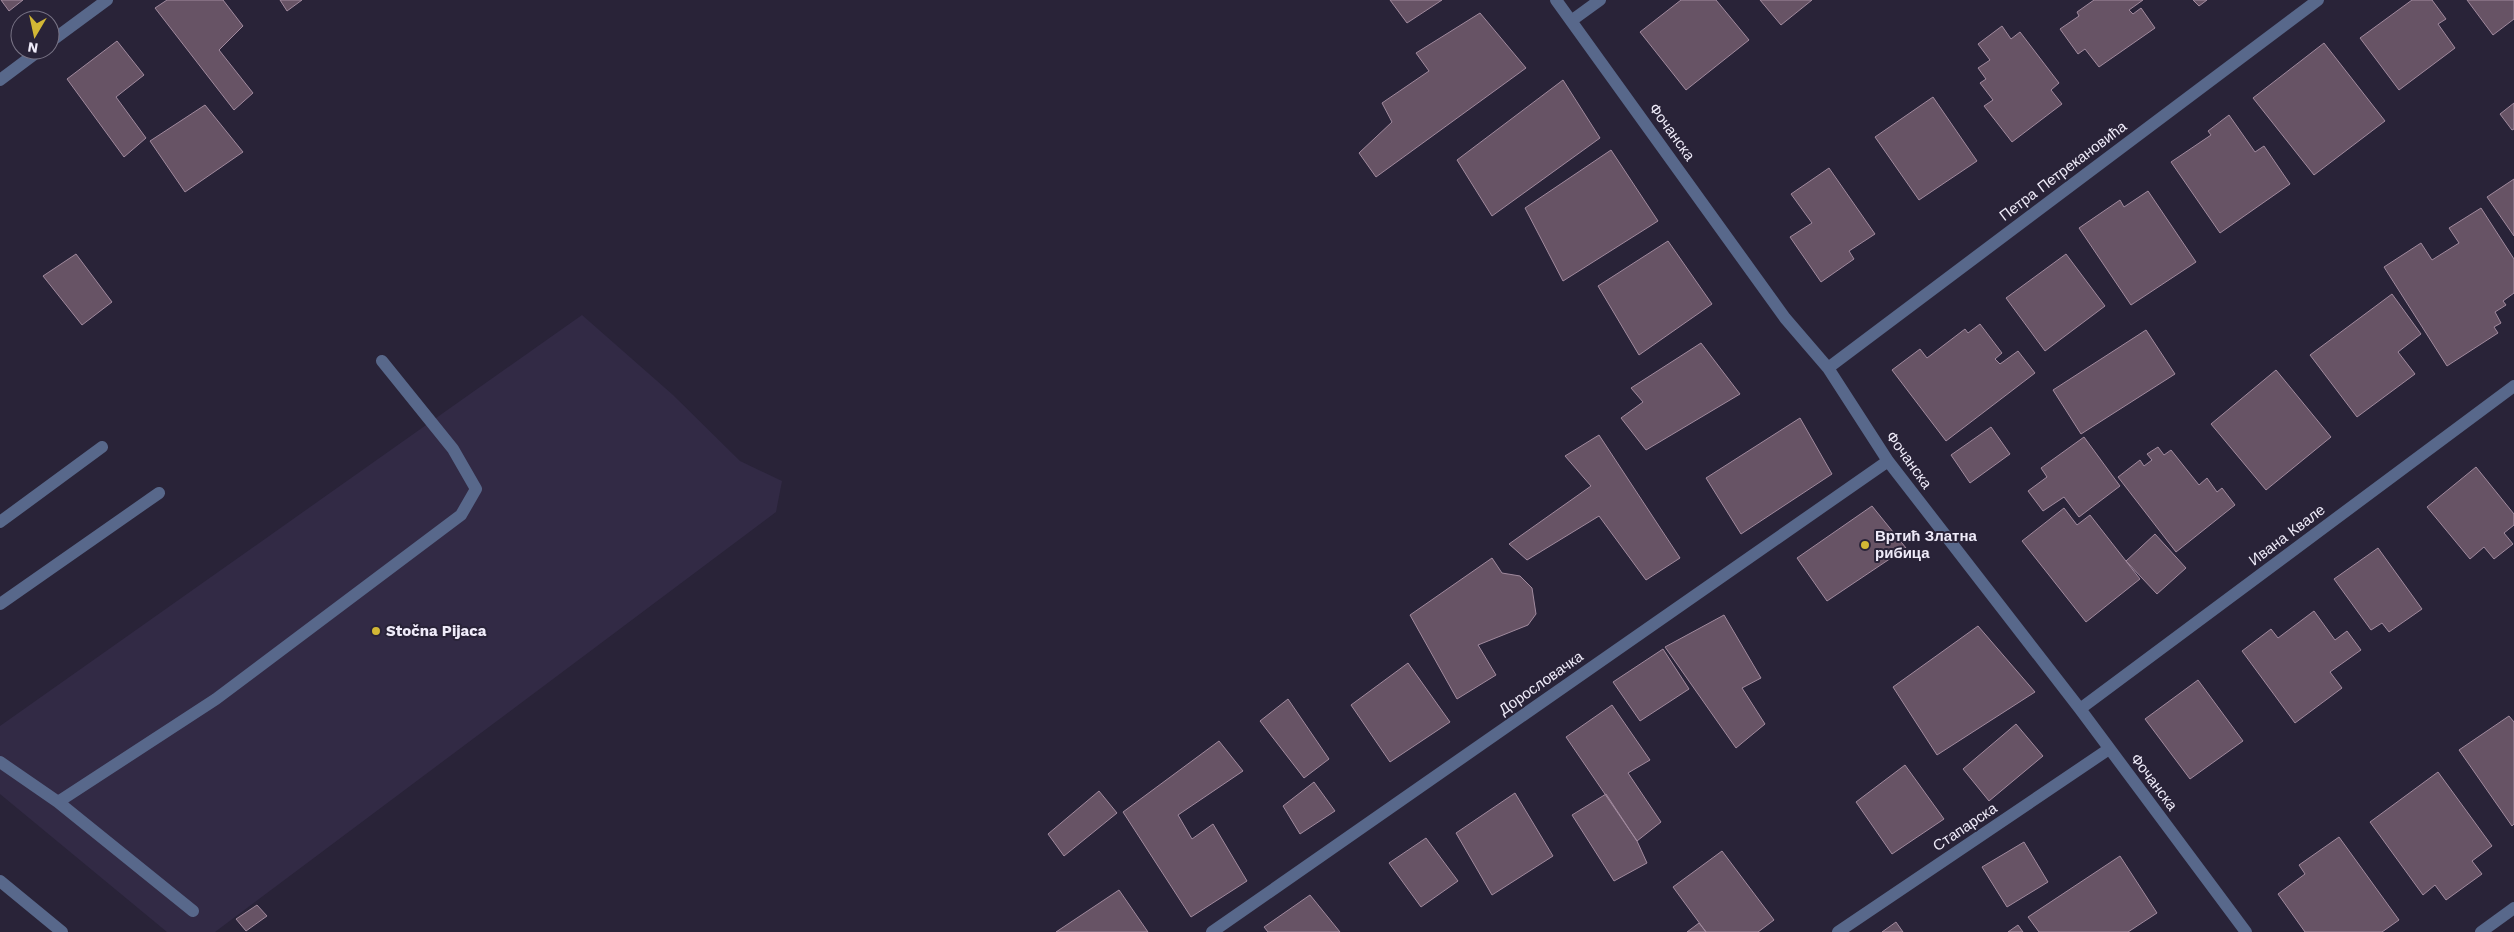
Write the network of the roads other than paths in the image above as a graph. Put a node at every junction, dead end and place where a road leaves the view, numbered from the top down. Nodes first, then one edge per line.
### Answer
1 (107, 0) edge
2 (1556, 0) edge
3 (1600, 0) edge
4 (2318, 0) edge
5 (1572, 21) junction
6 (60, 35) edge
7 (27, 60) edge
8 (0, 80) edge
9 (382, 360) dead end
10 (1828, 368) junction
11 (2514, 386) edge
12 (102, 447) dead end
13 (1888, 461) junction
14 (159, 493) dead end
15 (0, 522) edge
16 (0, 604) edge
17 (2080, 709) junction
18 (2109, 749) junction
19 (0, 762) edge
20 (58, 802) junction
21 (0, 881) edge
22 (2514, 908) edge
23 (193, 911) dead end
24 (62, 932) edge
25 (1212, 932) edge
26 (1838, 932) edge
27 (2246, 932) edge
28 (2481, 932) edge

1 - 6 street
2 - 5 street, Фочанска
3 - 5 street
4 - 10 street, Петра Петрекановића
5 - 10 street, Фочанска
7 - 8 street
9 - 20 street
10 - 13 street, Фочанска
11 - 17 street, Ивана Квале
12 - 15 street
13 - 17 street, Фочанска
13 - 25 street, Дорословачка
14 - 16 street
17 - 18 street, Фочанска
18 - 26 street, Стапарска
18 - 27 street, Фочанска
19 - 20 street
20 - 23 street
21 - 24 street
22 - 28 street

